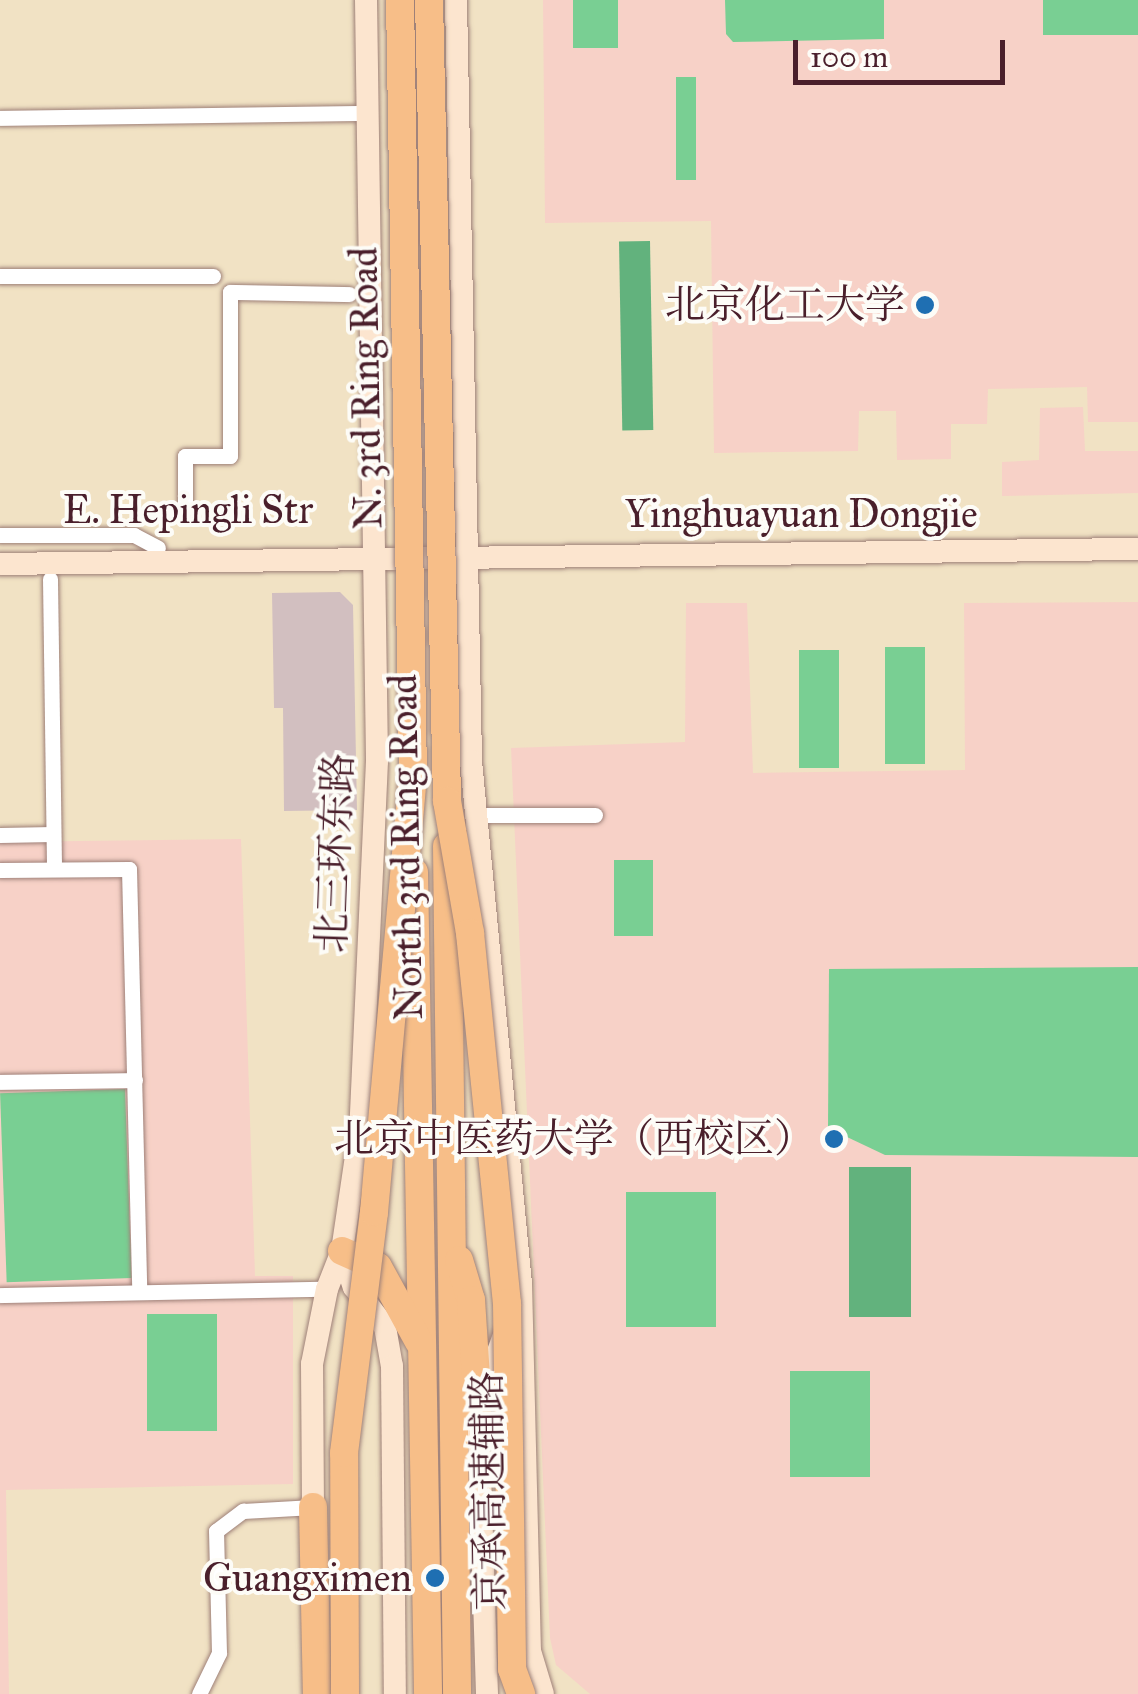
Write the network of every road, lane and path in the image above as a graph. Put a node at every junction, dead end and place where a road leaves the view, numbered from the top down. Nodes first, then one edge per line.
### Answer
1 (366, 0) edge
2 (400, 0) edge
3 (428, 0) edge
4 (456, 0) edge
5 (368, 113) junction
6 (0, 118) edge
7 (0, 276) edge
8 (213, 276) dead end
9 (349, 294) dead end
10 (185, 509) dead end
11 (0, 535) edge
12 (158, 548) junction
13 (0, 549) edge
14 (1138, 550) edge
15 (375, 554) junction
16 (465, 554) junction
17 (0, 564) edge
18 (50, 579) dead end
19 (466, 599) junction
20 (376, 602) junction
21 (471, 760) junction
22 (378, 761) junction
23 (412, 775) junction
24 (447, 801) junction
25 (596, 814) dead end
26 (476, 816) junction
27 (54, 834) junction
28 (0, 835) edge
29 (0, 870) edge
30 (54, 870) junction
31 (134, 1080) junction
32 (0, 1082) edge
33 (449, 1226) junction
34 (342, 1251) junction
35 (522, 1284) junction
36 (354, 1287) junction
37 (327, 1289) junction
38 (139, 1290) junction
39 (0, 1295) edge
40 (422, 1348) junction
41 (478, 1406) junction
42 (313, 1507) junction
43 (199, 1694) edge
44 (317, 1694) edge
45 (346, 1694) edge
46 (395, 1694) edge
47 (428, 1694) edge
48 (457, 1694) edge
49 (487, 1694) edge
50 (521, 1694) edge
51 (544, 1694) edge

1 - 5 street, 北三环东路
2 - 23 highway, N. 3rd Ring Road, bridge
3 - 24 highway, North 3rd Ring Road, bridge
4 - 16 street
5 - 6 street
5 - 15 street, 北三环东路
7 - 8 street
9 - 10 street
11 - 12 street
12 - 13 street, E. Hepingli Str
12 - 15 street, E. Hepingli Str
14 - 16 street, Yinghuayuan Dongjie
15 - 16 street, Yinghuayuan Dongjie
15 - 17 street, E. Hepingli Str
15 - 20 street, 北三环东路
16 - 19 street
18 - 27 street
19 - 20 street
19 - 21 street
20 - 22 street, 北三环东路
21 - 22 street
21 - 26 street
22 - 34 street, 北三环东路
23 - 40 highway, North 3rd Ring Road
23 - 45 highway, bridge
24 - 33 highway, North 3rd Ring Road
24 - 50 highway, bridge
25 - 26 street
26 - 35 street
27 - 28 street
27 - 30 street
29 - 30 street
30 - 31 street
31 - 32 street
31 - 38 street
33 - 41 highway
33 - 48 highway, North 3rd Ring Road
34 - 36 street, 北三环东路
34 - 37 street
34 - 40 highway
35 - 41 street
35 - 51 street, 京承高速辅路
36 - 37 street
36 - 46 street, 北三环东路
37 - 38 street
37 - 42 street
38 - 39 street
40 - 47 highway, North 3rd Ring Road
41 - 49 street
42 - 43 street
42 - 44 highway

